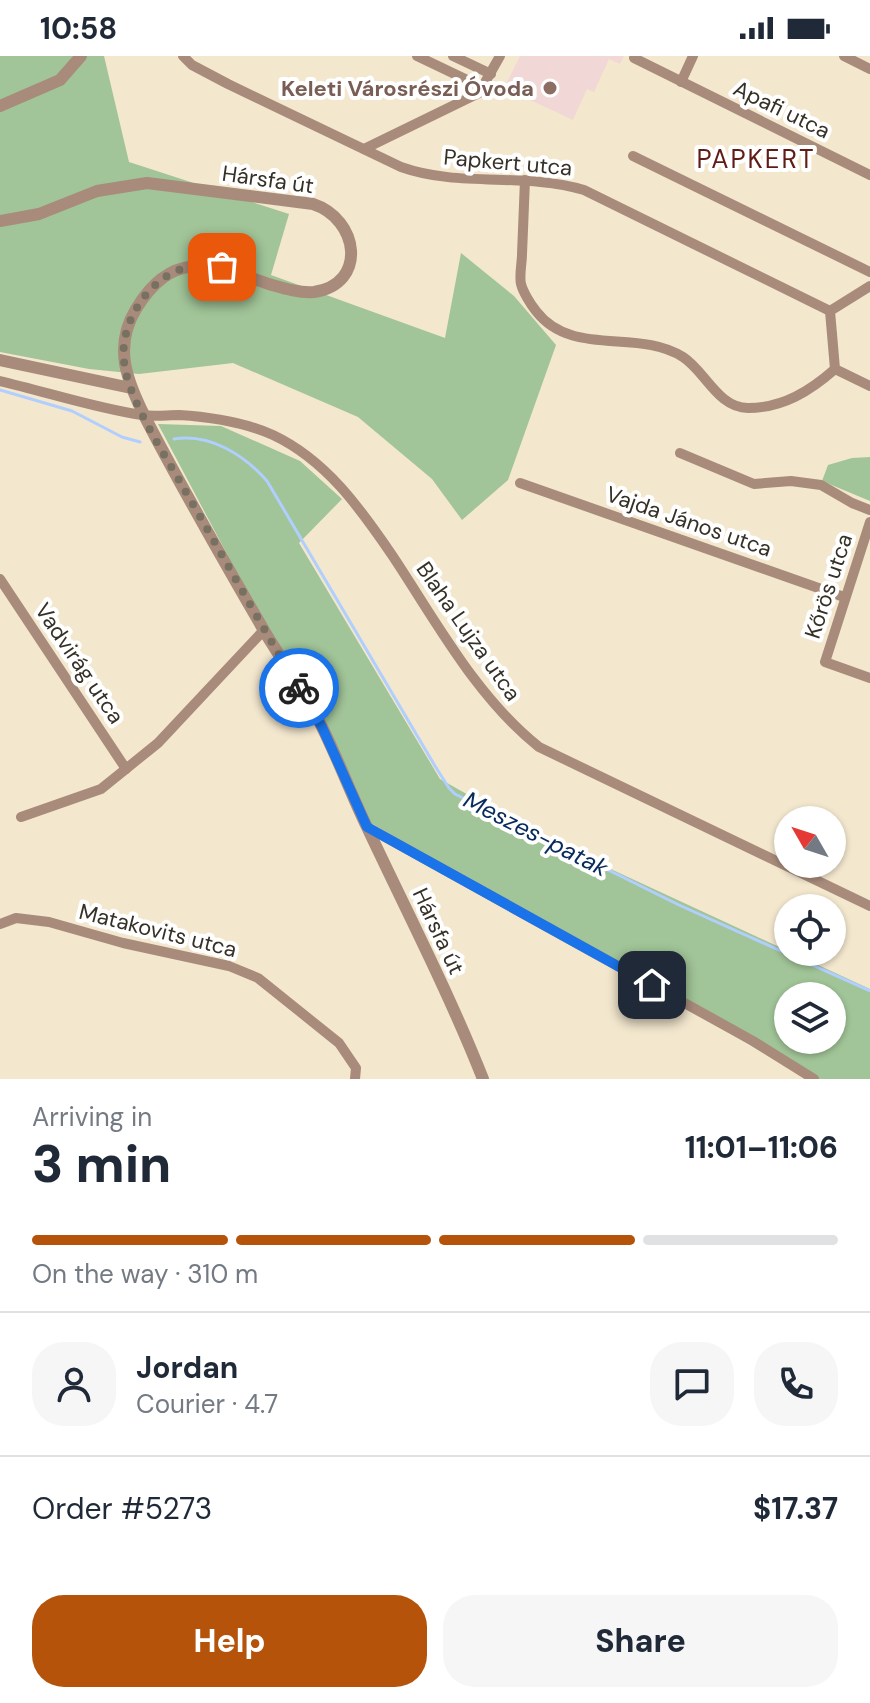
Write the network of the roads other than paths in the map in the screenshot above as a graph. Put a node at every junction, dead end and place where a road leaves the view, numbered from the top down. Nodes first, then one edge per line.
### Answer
1 (81, 56) edge
2 (183, 56) edge
3 (417, 56) edge
4 (453, 56) edge
5 (500, 56) edge
6 (693, 56) edge
7 (844, 56) edge
8 (634, 58) dead end
9 (870, 69) edge
10 (491, 74) junction
11 (681, 82) junction
12 (484, 88) junction
13 (0, 106) edge
14 (364, 149) junction
15 (633, 156) dead end
16 (870, 175) edge
17 (525, 180) junction
18 (0, 221) edge
19 (870, 272) edge
20 (870, 286) edge
21 (830, 311) junction
22 (0, 360) edge
23 (835, 369) junction
24 (0, 381) edge
25 (870, 386) edge
26 (131, 388) junction
27 (145, 415) junction
28 (680, 453) dead end
29 (520, 483) dead end
30 (870, 510) edge
31 (870, 522) edge
32 (0, 579) edge
33 (844, 597) junction
34 (264, 630) junction
35 (870, 678) edge
36 (126, 769) junction
37 (21, 817) dead end
38 (367, 827) junction
39 (870, 906) edge
40 (0, 924) edge
41 (355, 1079) edge
42 (483, 1079) edge
43 (814, 1079) edge

1 - 13 street
2 - 14 street, Papkert utca
3 - 12 street
4 - 10 street
5 - 10 street
6 - 11 street
7 - 9 street
8 - 11 street, Apafi utca
10 - 12 street
11 - 16 street, Apafi utca
12 - 14 street
14 - 17 street, Papkert utca
15 - 19 street
17 - 21 street, Papkert utca
17 - 23 street
18 - 26 street, Hársfa út
20 - 21 street
21 - 23 street
22 - 26 street
23 - 25 street
24 - 27 street, Blaha Lujza utca
26 - 27 street, Hársfa út
27 - 34 street, Hársfa út
27 - 39 street, Blaha Lujza utca
28 - 30 street
29 - 33 street, Vajda János utca
31 - 33 street, Kőrös utca
32 - 36 street, Vadvirág utca
33 - 35 street, Kőrös utca
34 - 36 street
34 - 38 street, Hársfa út
36 - 37 street
38 - 42 street, Hársfa út
38 - 43 street
40 - 41 street, Matakovits utca

